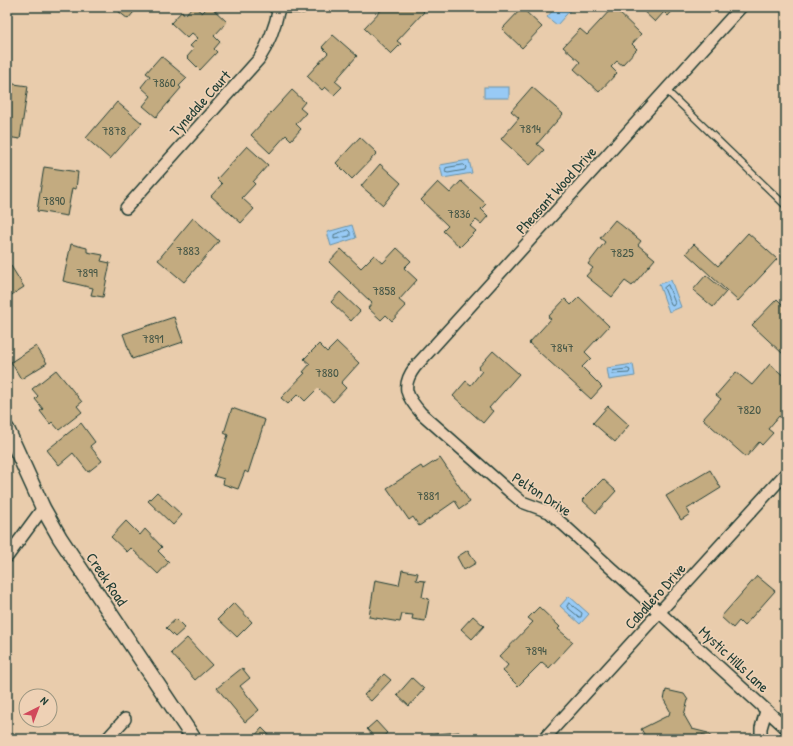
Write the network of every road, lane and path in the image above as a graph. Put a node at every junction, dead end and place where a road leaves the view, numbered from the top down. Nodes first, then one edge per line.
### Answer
1 (302, 7) edge
2 (741, 7) edge
3 (277, 8) edge
4 (666, 90) junction
5 (786, 206) edge
6 (126, 208) dead end
7 (408, 399) joint
8 (7, 429) edge
9 (786, 473) edge
10 (43, 508) junction
11 (7, 557) edge
12 (661, 612) junction
13 (766, 711) junction
14 (125, 719) dead end
15 (786, 728) edge
16 (107, 739) edge
17 (194, 739) edge
18 (544, 739) edge
19 (761, 739) edge

1 - 3 street
2 - 4 street, Pheasant Wood Drive
3 - 6 street, Tynedale Court
4 - 5 lane
4 - 7 street, Pheasant Wood Drive
7 - 12 street, Pelton Drive
8 - 10 street, Creek Road
9 - 12 street, Caballero Drive
10 - 11 street
10 - 17 street, Creek Road
12 - 13 street, Mystic Hills Lane
12 - 18 street, Caballero Drive
13 - 15 street, Mystic Hills Lane
13 - 19 street
14 - 16 street

